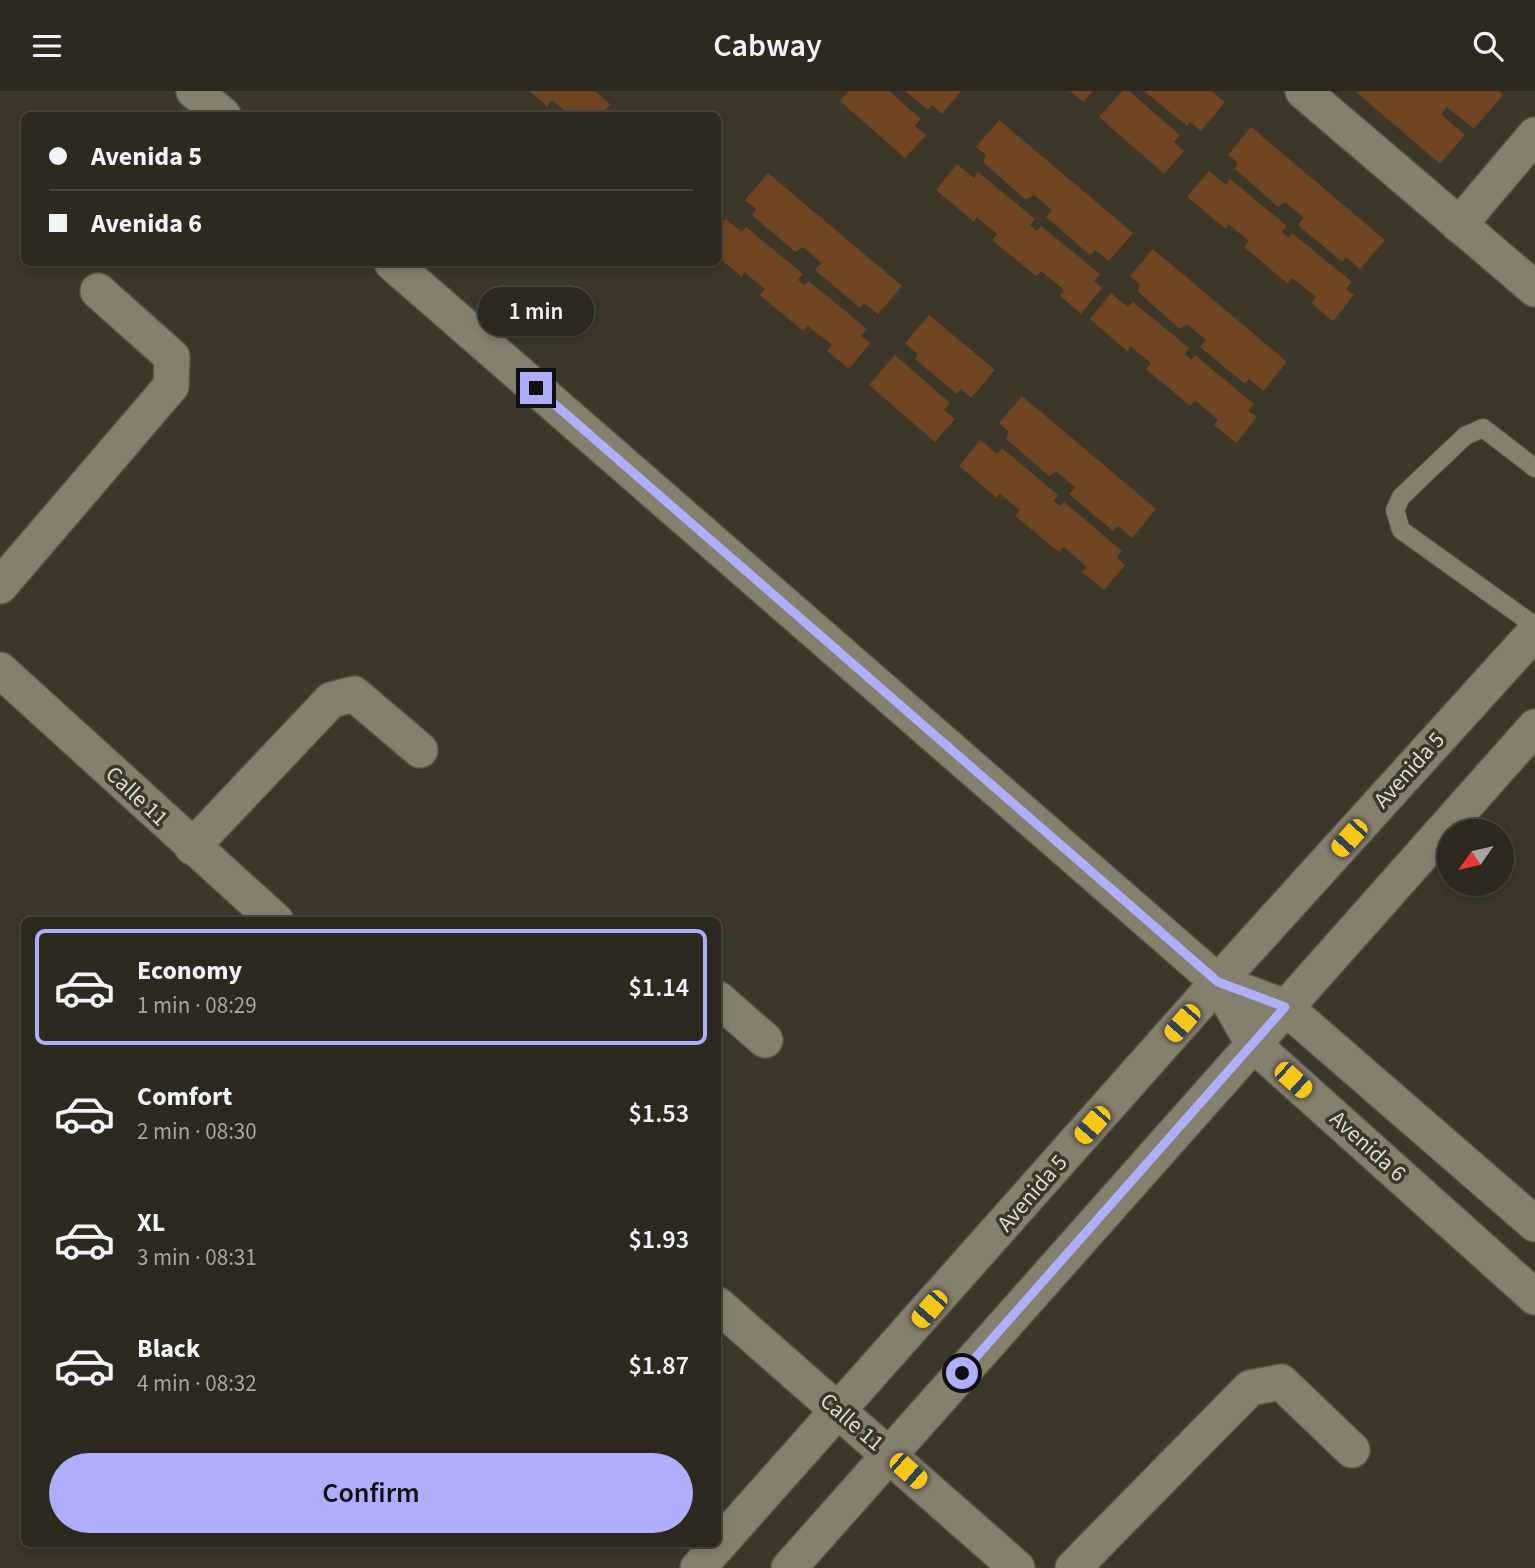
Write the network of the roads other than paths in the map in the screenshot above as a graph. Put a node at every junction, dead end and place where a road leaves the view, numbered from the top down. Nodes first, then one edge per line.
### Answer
1 (194, 91) edge
2 (1303, 91) edge
3 (219, 112) edge
4 (1535, 135) edge
5 (1459, 225) junction
6 (394, 266) edge
7 (1535, 289) edge
8 (98, 291) dead end
9 (1535, 468) edge
10 (0, 586) edge
11 (1535, 626) edge
12 (1535, 632) edge
13 (0, 670) edge
14 (1535, 727) edge
15 (420, 750) dead end
16 (192, 847) junction
17 (271, 917) edge
18 (1218, 982) junction
19 (721, 1002) edge
20 (1285, 1007) junction
21 (765, 1040) dead end
22 (1253, 1044) junction
23 (1535, 1224) edge
24 (1535, 1297) edge
25 (721, 1308) edge
26 (839, 1411) junction
27 (1352, 1450) dead end
28 (890, 1455) junction
29 (721, 1542) edge
30 (717, 1547) edge
31 (698, 1568) edge
32 (789, 1568) edge
33 (1017, 1568) edge
34 (1073, 1568) edge

1 - 3 street
2 - 5 street
4 - 5 street
5 - 7 street
6 - 18 street, Avenida 6
8 - 10 street
9 - 11 lane
12 - 18 street, Avenida 5
13 - 16 street, Calle 11
14 - 20 street
15 - 16 street
16 - 17 street, Calle 11
18 - 20 street, Avenida 6
18 - 22 street, Avenida 6
18 - 26 street, Avenida 5
19 - 21 street
20 - 22 street
20 - 23 street, Avenida 6
22 - 24 street, Avenida 6
22 - 28 street
25 - 26 street, Calle 11
26 - 28 street, Calle 11
26 - 29 street, Avenida 5
27 - 34 street
28 - 32 street
28 - 33 street, Calle 11
30 - 31 street, Avenida 5

